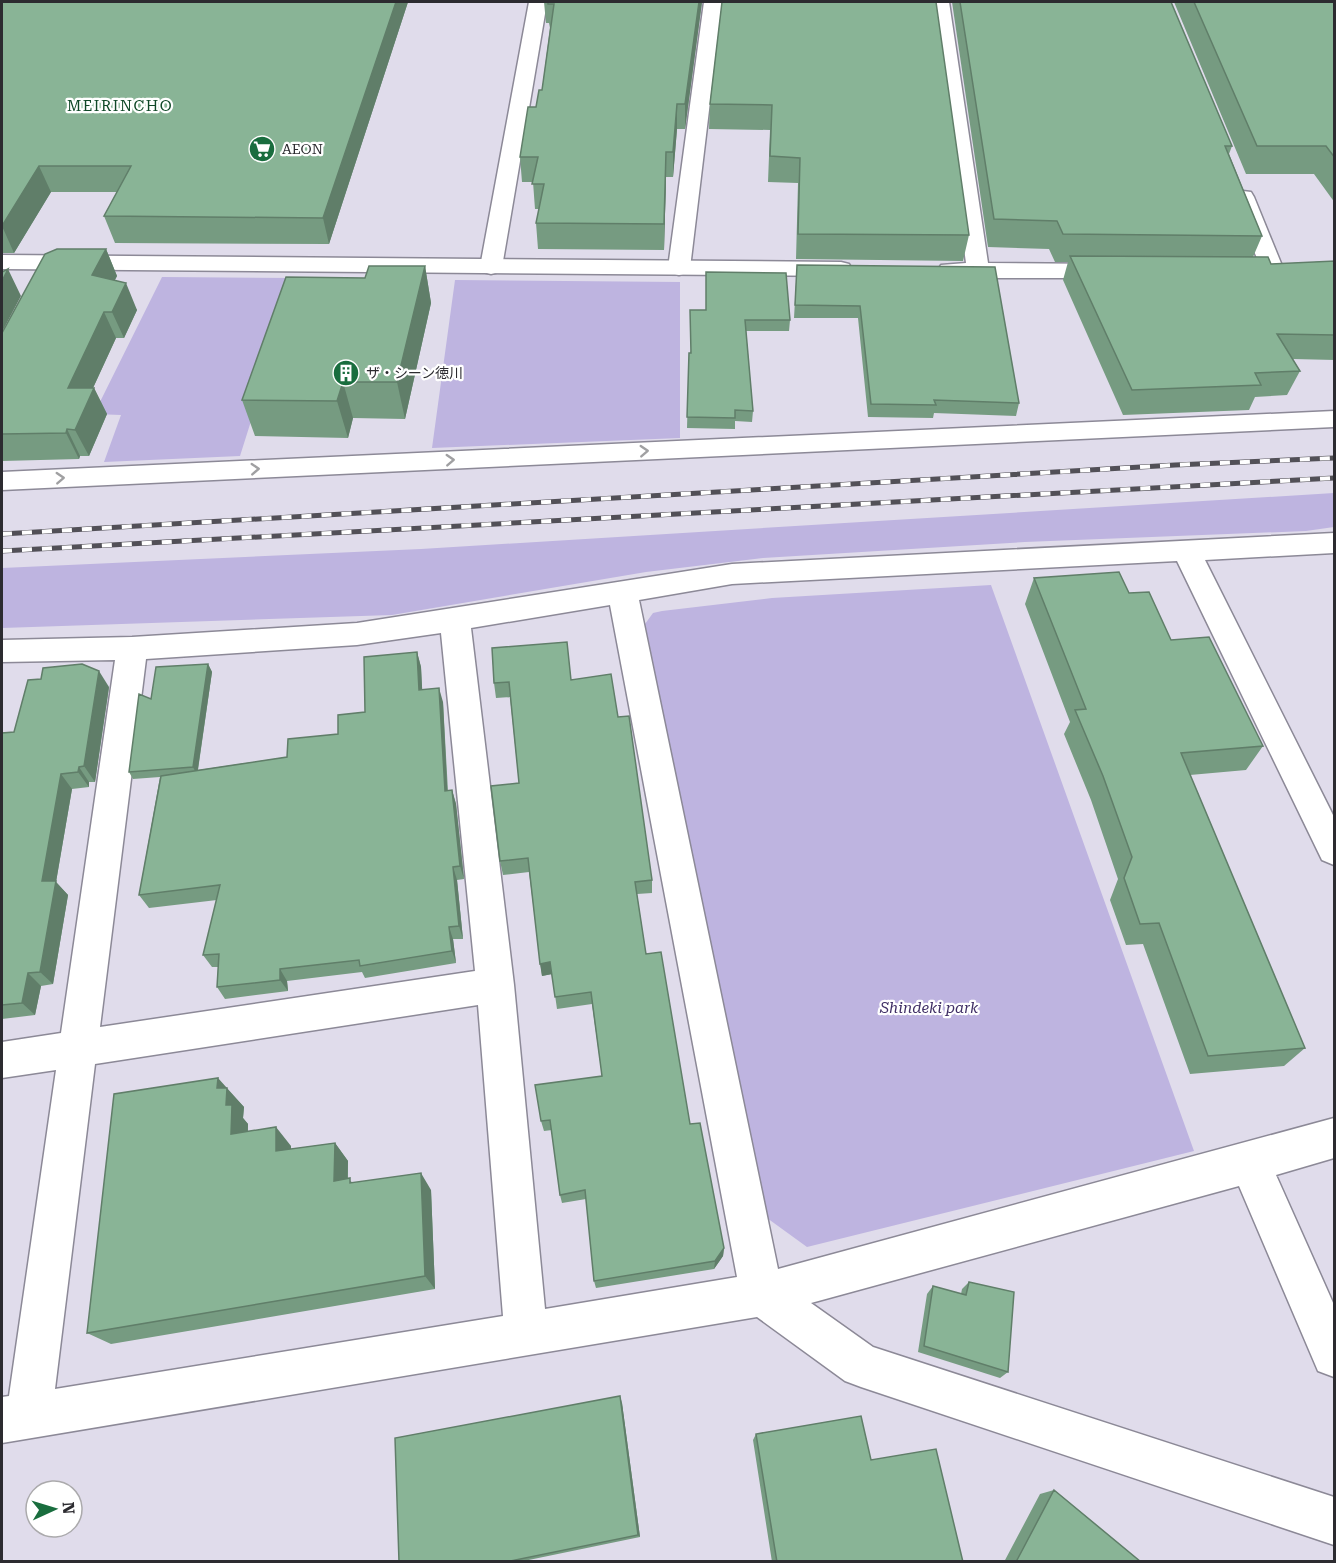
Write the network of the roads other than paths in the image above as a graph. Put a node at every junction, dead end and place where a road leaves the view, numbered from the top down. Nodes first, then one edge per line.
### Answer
1 (538, 2) edge
2 (713, 2) edge
3 (940, 2) edge
4 (1234, 175) edge
5 (2, 262) edge
6 (53, 262) junction
7 (491, 267) junction
8 (679, 268) junction
9 (858, 269) edge
10 (930, 270) edge
11 (978, 271) junction
12 (1132, 272) edge
13 (1250, 273) edge
14 (41, 284) edge
15 (1335, 419) edge
16 (2, 481) edge
17 (1335, 543) edge
18 (1185, 549) junction
19 (622, 591) junction
20 (455, 620) junction
21 (132, 648) junction
22 (2, 651) edge
23 (1335, 850) edge
24 (495, 985) junction
25 (80, 1048) junction
26 (2, 1060) edge
27 (1335, 1138) edge
28 (1250, 1163) junction
29 (762, 1295) junction
30 (526, 1334) junction
31 (1335, 1355) edge
32 (15, 1418) edge
33 (1335, 1521) edge

1 - 7 street
2 - 8 street
3 - 11 street
4 - 13 street
5 - 6 street
6 - 7 street
6 - 14 street
7 - 8 street
8 - 9 street
10 - 11 street
11 - 12 street
16 -> 15 street
17 - 18 street
18 - 19 street
18 - 23 street
19 - 20 street
19 - 29 street
20 - 21 street
20 - 24 street
21 - 22 street
21 - 25 street
24 - 25 street
24 - 30 street
25 - 26 street
25 - 32 street
27 - 28 street
28 - 29 street
28 - 31 street
29 - 30 street
29 - 33 street
30 - 32 street

